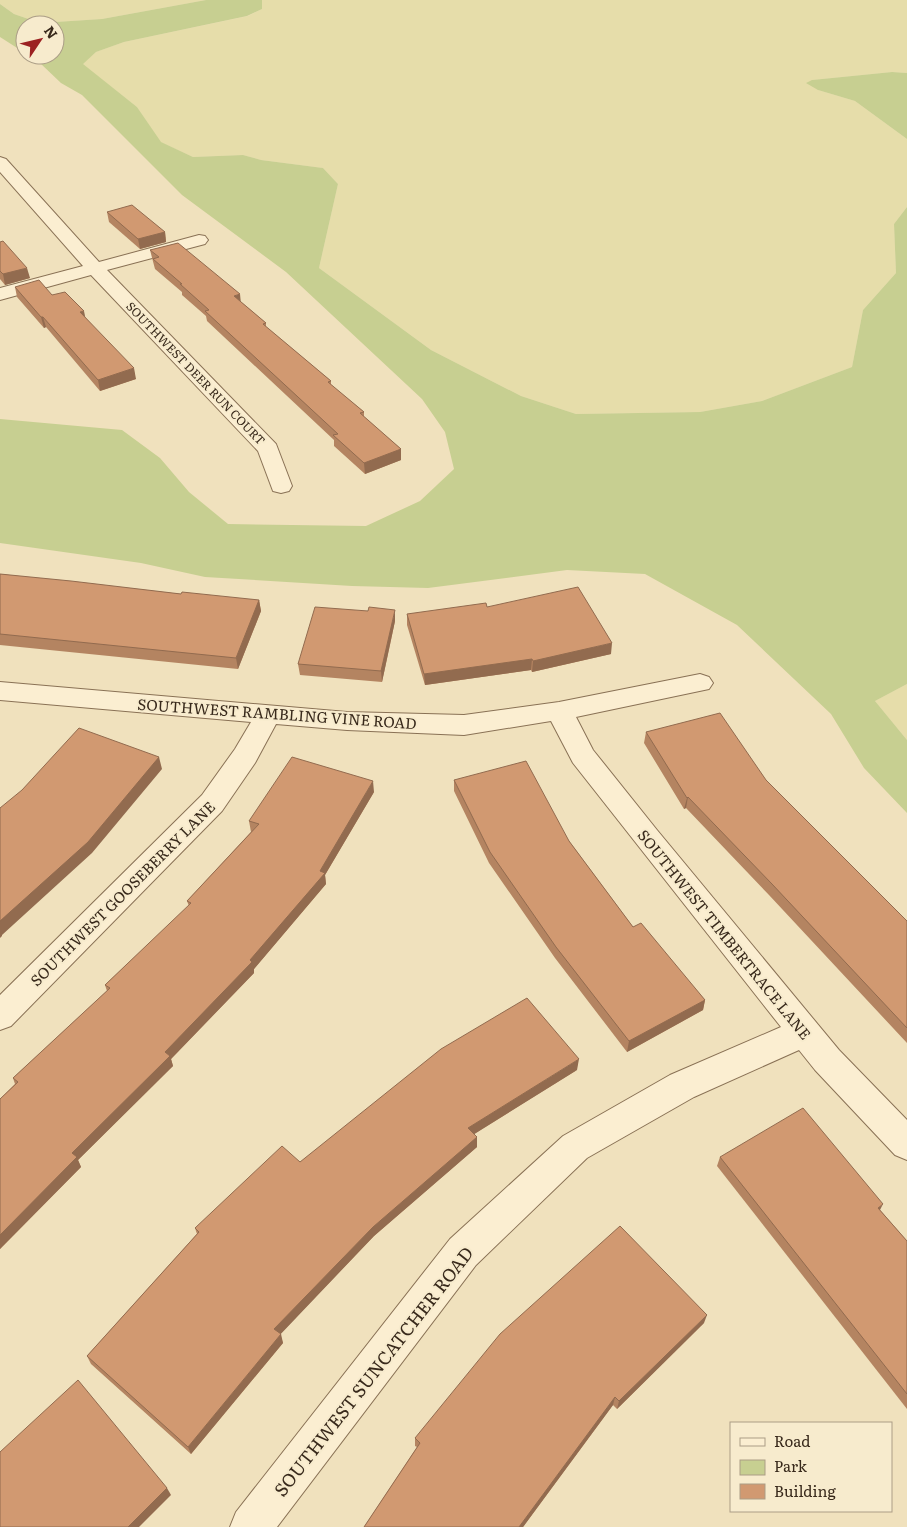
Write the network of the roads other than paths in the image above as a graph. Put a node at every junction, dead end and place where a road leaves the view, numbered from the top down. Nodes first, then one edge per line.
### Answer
1 (0, 162) edge
2 (199, 240) dead end
3 (96, 268) junction
4 (0, 294) edge
5 (281, 486) dead end
6 (700, 684) dead end
7 (0, 691) edge
8 (559, 711) junction
9 (269, 714) junction
10 (0, 1016) edge
11 (804, 1032) junction
12 (907, 1144) edge
13 (251, 1527) edge

1 - 3 street, SOUTHWEST DEER RUN COURT
2 - 3 street
3 - 4 street
3 - 5 street, SOUTHWEST DEER RUN COURT
6 - 8 street, SOUTHWEST RAMBLING VINE ROAD
7 - 9 street, SOUTHWEST RAMBLING VINE ROAD
8 - 9 street, SOUTHWEST RAMBLING VINE ROAD
8 - 11 street, SOUTHWEST TIMBERTRACE LANE
9 - 10 street, SOUTHWEST GOOSEBERRY LANE
11 - 12 street, SOUTHWEST TIMBERTRACE LANE
11 - 13 street, SOUTHWEST SUNCATCHER ROAD

